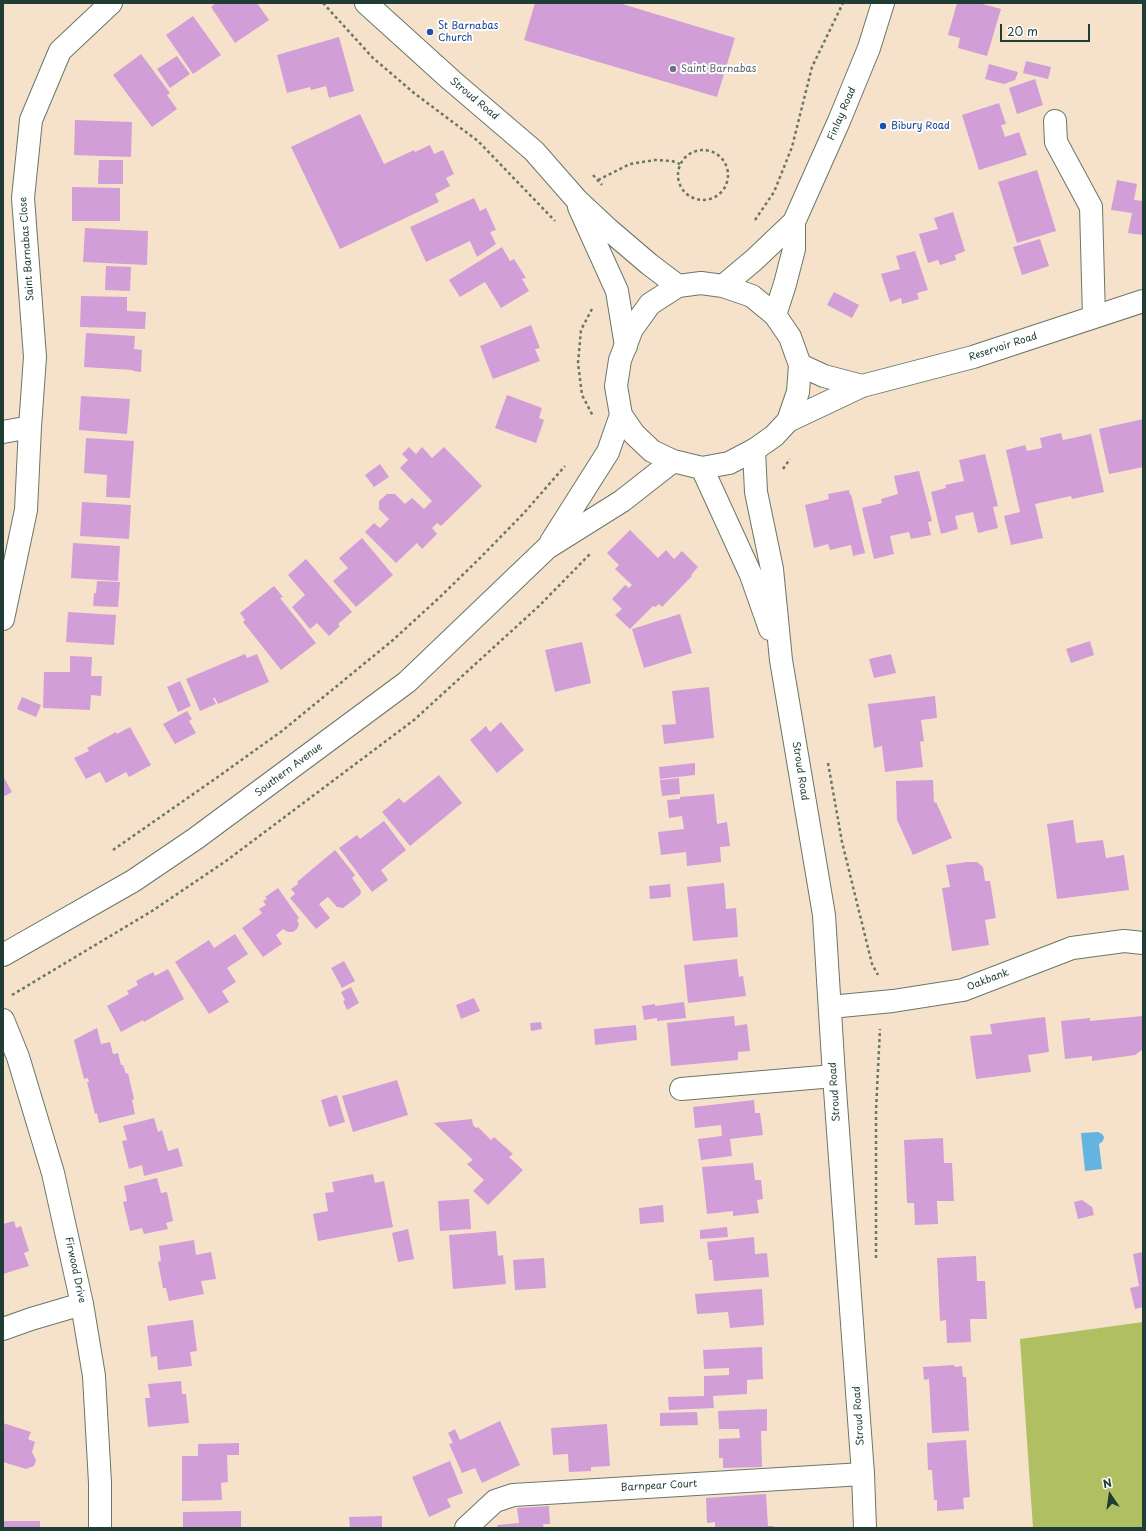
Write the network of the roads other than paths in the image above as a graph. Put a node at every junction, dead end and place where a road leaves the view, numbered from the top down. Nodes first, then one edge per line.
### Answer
1 (111, 3) edge
2 (366, 3) edge
3 (883, 3) edge
4 (1055, 121) dead end
5 (577, 200) junction
6 (794, 222) junction
7 (678, 286) junction
8 (724, 286) junction
9 (1143, 301) edge
10 (775, 315) junction
11 (1094, 318) junction
12 (626, 346) junction
13 (800, 365) junction
14 (862, 386) junction
15 (621, 415) junction
16 (788, 420) junction
17 (30, 427) junction
18 (3, 432) edge
19 (754, 450) junction
20 (673, 461) junction
21 (702, 468) junction
22 (547, 548) junction
23 (3, 619) edge
24 (781, 660) junction
25 (1143, 943) edge
26 (3, 956) edge
27 (830, 1007) junction
28 (3, 1020) edge
29 (834, 1076) junction
30 (681, 1089) dead end
31 (82, 1304) junction
32 (3, 1330) edge
33 (863, 1474) junction
34 (100, 1528) edge
35 (466, 1528) edge
36 (865, 1528) edge

1 - 17 main road, Saint Barnabas Close
2 - 5 main road, Stroud Road
3 - 6 main road, Finlay Road
4 - 11 main road
5 - 7 main road, Stroud Road
5 - 12 main road, Stroud Road
6 - 8 main road, Finlay Road
6 - 10 main road, Finlay Road
7 - 8 main road
7 - 12 main road
8 - 10 main road
9 - 11 main road, Reservoir Road
10 - 13 main road
11 - 14 main road, Reservoir Road
12 - 15 main road
13 - 14 main road, Reservoir Road
13 - 16 main road
14 - 16 main road, Reservoir Road
15 - 20 main road
15 - 22 main road
16 - 19 main road
17 - 18 main road
17 - 23 main road, Saint Barnabas Close
19 - 21 main road
19 - 24 main road
20 - 21 main road
20 - 22 main road
21 - 24 main road
22 - 26 main road, Southern Avenue
24 - 27 main road, Stroud Road
25 - 27 main road, Oakbank
27 - 29 main road, Stroud Road
28 - 31 main road, Firwood Drive
29 - 30 main road
29 - 33 main road, Stroud Road
31 - 32 main road
31 - 34 main road, Firwood Drive
33 - 35 main road, Barnpear Court
33 - 36 main road, Stroud Road

